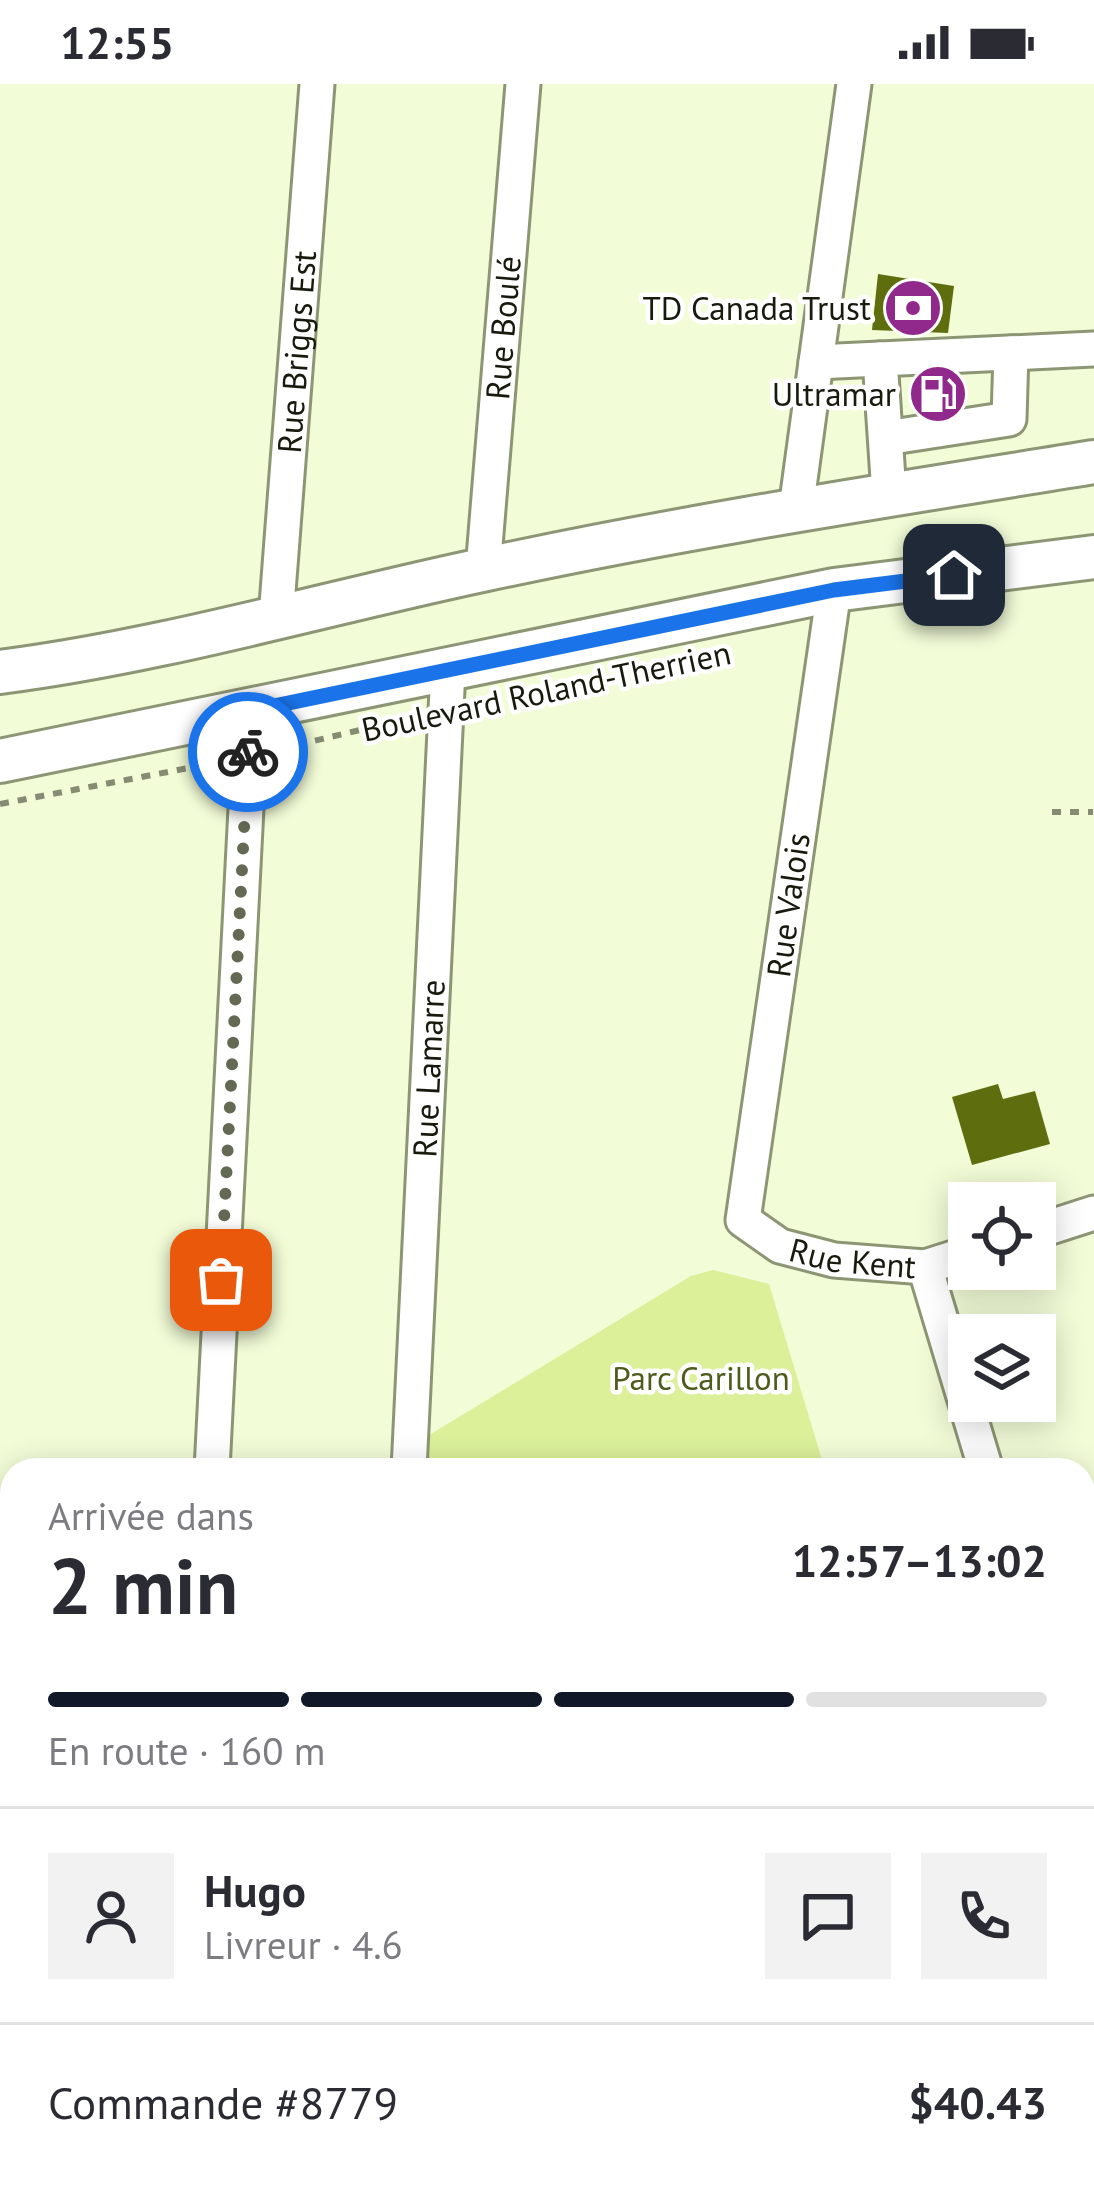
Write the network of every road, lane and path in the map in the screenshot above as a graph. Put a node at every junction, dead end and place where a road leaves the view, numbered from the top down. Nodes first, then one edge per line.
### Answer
1 (316, 84) edge
2 (523, 84) edge
3 (854, 84) edge
4 (1094, 349) edge
5 (1011, 352) junction
6 (880, 359) junction
7 (816, 362) junction
8 (1009, 419) junction
9 (886, 438) junction
10 (1094, 462) edge
11 (1003, 476) junction
12 (889, 494) junction
13 (796, 509) junction
14 (1094, 557) edge
15 (483, 569) junction
16 (834, 590) junction
17 (276, 618) junction
18 (0, 672) edge
19 (448, 689) junction
20 (250, 711) junction
21 (248, 757) junction
22 (0, 761) edge
23 (0, 804) edge
24 (1052, 812) dead end
25 (1093, 812) edge
26 (1094, 1213) edge
27 (742, 1220) joint
28 (1056, 1225) edge
29 (948, 1260) edge
30 (925, 1267) junction
31 (213, 1458) edge
32 (410, 1458) edge
33 (982, 1458) edge

1 - 17 street, Rue Briggs Est
2 - 15 street, Rue Boulé
3 - 7 street
4 - 5 street
5 - 6 street
5 - 8 street
6 - 7 street
6 - 9 street
7 - 13 street
8 - 9 street
8 - 11 street
9 - 12 street
10 - 11 main road
11 - 12 main road
12 - 13 main road
13 - 15 main road
14 - 16 main road, Boulevard Roland-Therrien
15 - 17 main road
16 - 19 main road, Boulevard Roland-Therrien
16 - 27 street, Rue Valois
17 - 18 main road
19 - 20 main road, Boulevard Roland-Therrien
19 - 21 path, Boulevard Roland-Therrien
19 - 32 street, Rue Lamarre
20 - 21 street
20 - 22 main road, Boulevard Roland-Therrien
21 - 23 path, Boulevard Roland-Therrien
21 - 31 street
24 - 25 path
26 - 28 street
27 - 30 street, Rue Kent
29 - 30 street, Rue Kent
30 - 33 street

